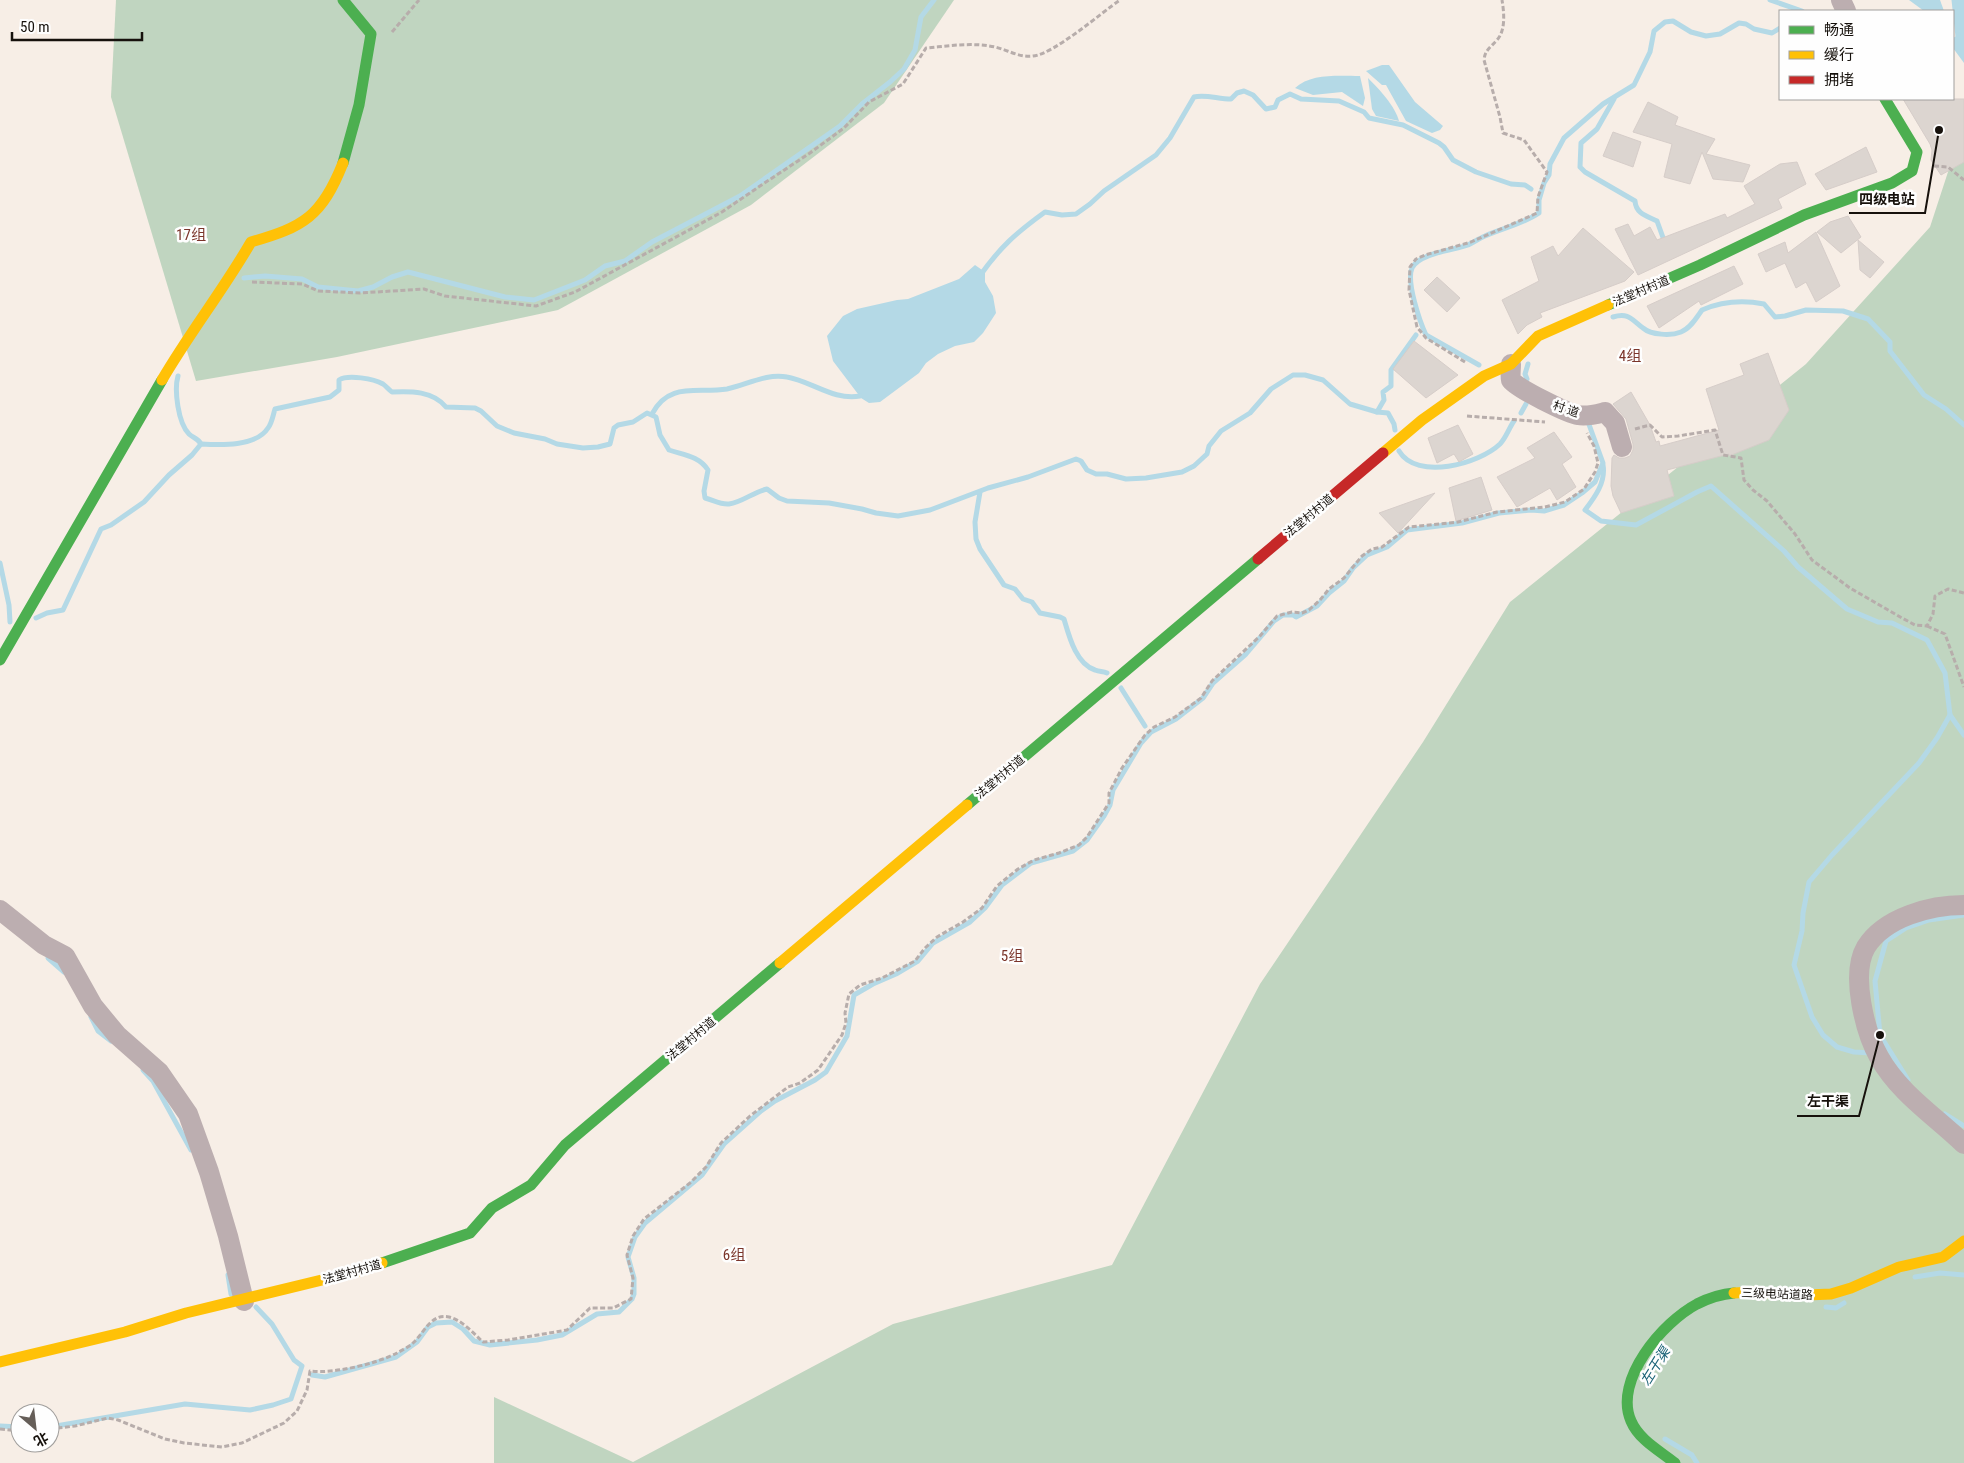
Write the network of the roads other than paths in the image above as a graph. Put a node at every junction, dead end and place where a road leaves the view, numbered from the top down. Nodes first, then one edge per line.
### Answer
1 (343, 0) edge
2 (1886, 100) edge
3 (1510, 364) junction
4 (1620, 440) road end
5 (0, 660) edge
6 (1964, 905) edge
7 (0, 910) edge
8 (1964, 1144) edge
9 (1964, 1241) edge
10 (244, 1300) junction
11 (0, 1362) edge
12 (1675, 1463) edge

1 - 5 street
2 - 3 street, 法堂村村道
3 - 4 street, 村 道
3 - 10 street, 法堂村村道
6 - 8 street
7 - 10 street
9 - 12 street, 三级电站道路
10 - 11 street, 法堂村村道

